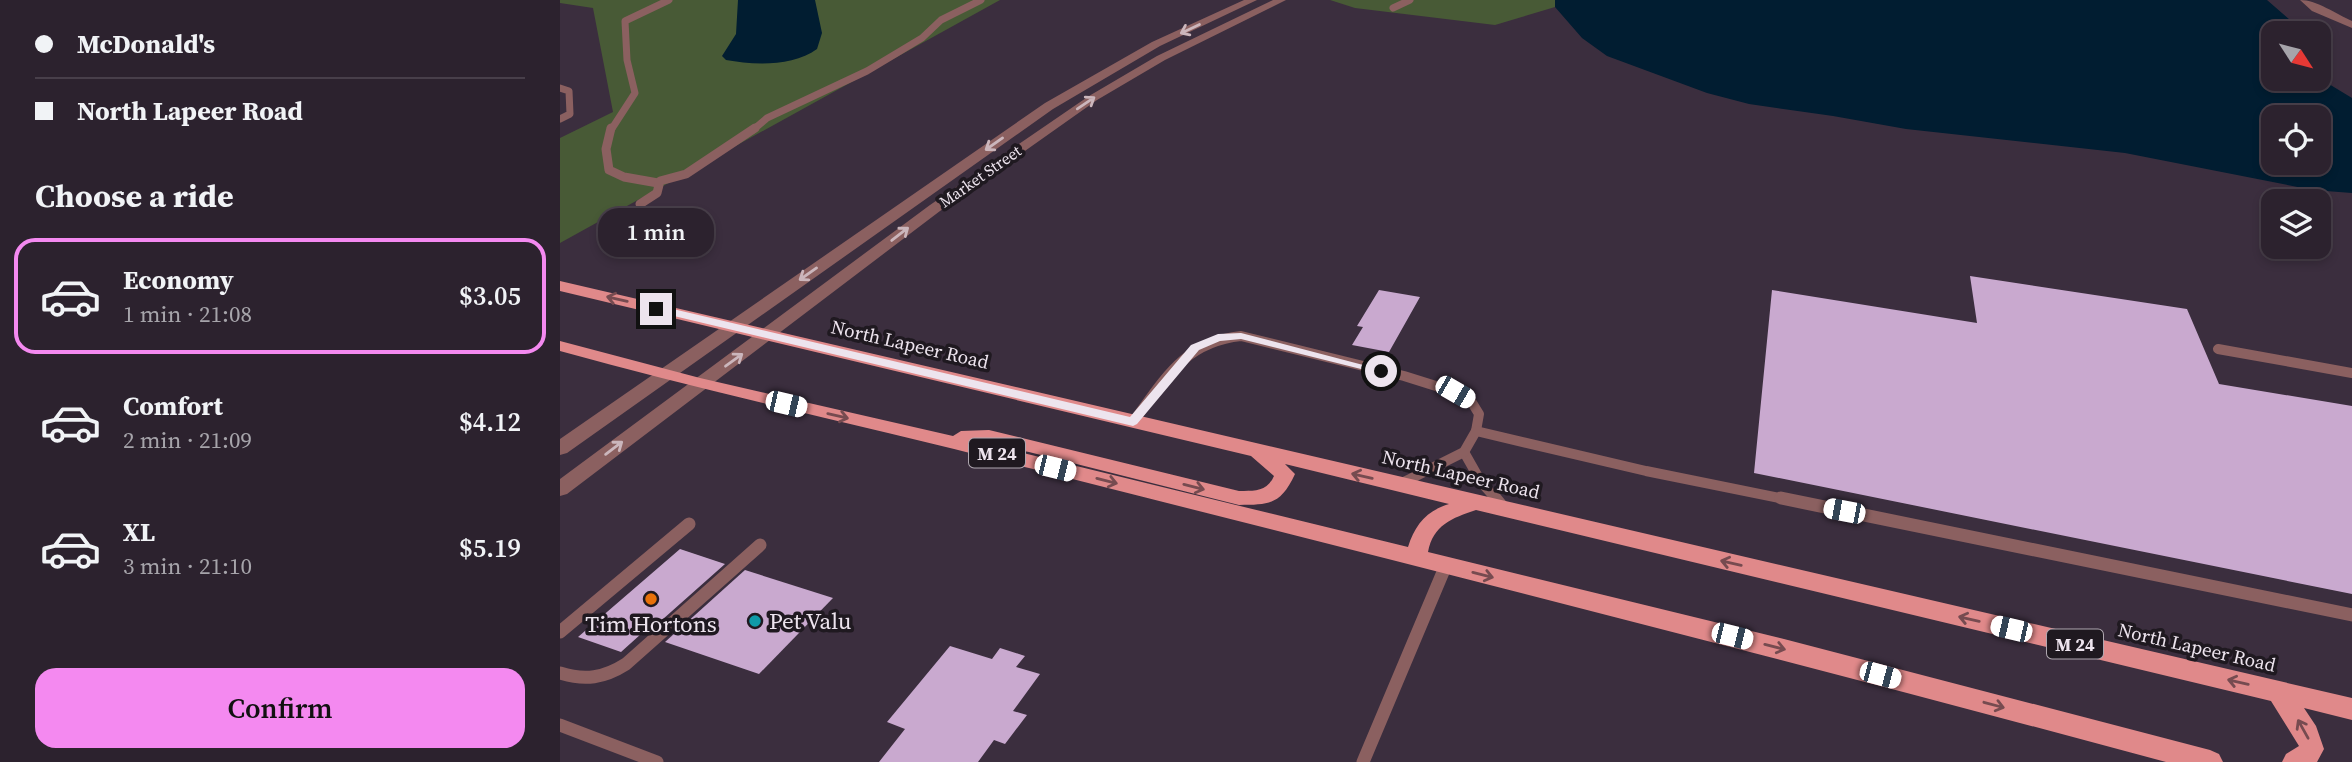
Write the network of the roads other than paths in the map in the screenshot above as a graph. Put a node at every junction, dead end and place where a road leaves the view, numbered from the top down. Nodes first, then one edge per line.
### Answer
1 (669, 0) edge
2 (981, 0) edge
3 (1252, 0) edge
4 (1281, 0) edge
5 (1410, 0) edge
6 (2305, 0) edge
7 (1393, 8) dead end
8 (2352, 24) edge
9 (560, 88) edge
10 (560, 119) edge
11 (658, 183) junction
12 (640, 204) dead end
13 (560, 286) edge
14 (731, 326) junction
15 (768, 335) junction
16 (560, 346) edge
17 (2218, 349) dead end
18 (665, 373) junction
19 (2352, 373) edge
20 (700, 384) junction
21 (1133, 422) junction
22 (1476, 431) junction
23 (936, 438) junction
24 (560, 448) edge
25 (1251, 450) junction
26 (1464, 452) junction
27 (1398, 485) junction
28 (560, 489) edge
29 (1476, 503) junction
30 (1504, 510) junction
31 (689, 524) dead end
32 (760, 545) dead end
33 (1416, 558) junction
34 (1446, 565) junction
35 (2352, 615) edge
36 (560, 632) edge
37 (560, 673) edge
38 (2279, 692) junction
39 (2352, 709) edge
40 (560, 726) edge
41 (657, 762) edge
42 (1363, 762) edge
43 (2210, 762) edge
44 (2295, 762) edge

1 - 11 lane
2 - 11 lane
3 -> 14 street, Market Street
15 -> 4 street, Market Street
5 - 7 lane
6 - 8 street
9 - 10 lane
11 - 12 lane
14 -> 13 main road, North Lapeer Road / M 24
14 - 15 main road, North Lapeer Road / M 24
14 - 18 street, Market Street
20 -> 15 street, Market Street
15 - 21 main road, North Lapeer Road / M 24
16 - 18 main road, M 24
17 - 19 lane
18 - 20 main road, M 24
18 - 24 street, Market Street
20 -> 23 main road, M 24
28 -> 20 street, Market Street
21 - 22 lane
21 - 25 main road, North Lapeer Road / M 24
22 - 26 lane
22 - 35 lane
23 -> 25 main road
23 -> 33 main road, M 24
27 -> 25 main road, North Lapeer Road / M 24
26 - 27 lane
26 - 30 lane
27 - 29 main road, North Lapeer Road / M 24
29 - 30 main road, North Lapeer Road / M 24
29 - 33 main road
38 -> 30 main road, North Lapeer Road / M 24
31 - 36 lane
32 - 37 lane
33 - 34 main road, M 24
34 - 42 lane
34 -> 43 main road, M 24
38 - 39 main road, North Lapeer Road / M 24
44 -> 38 main road
40 - 41 lane

